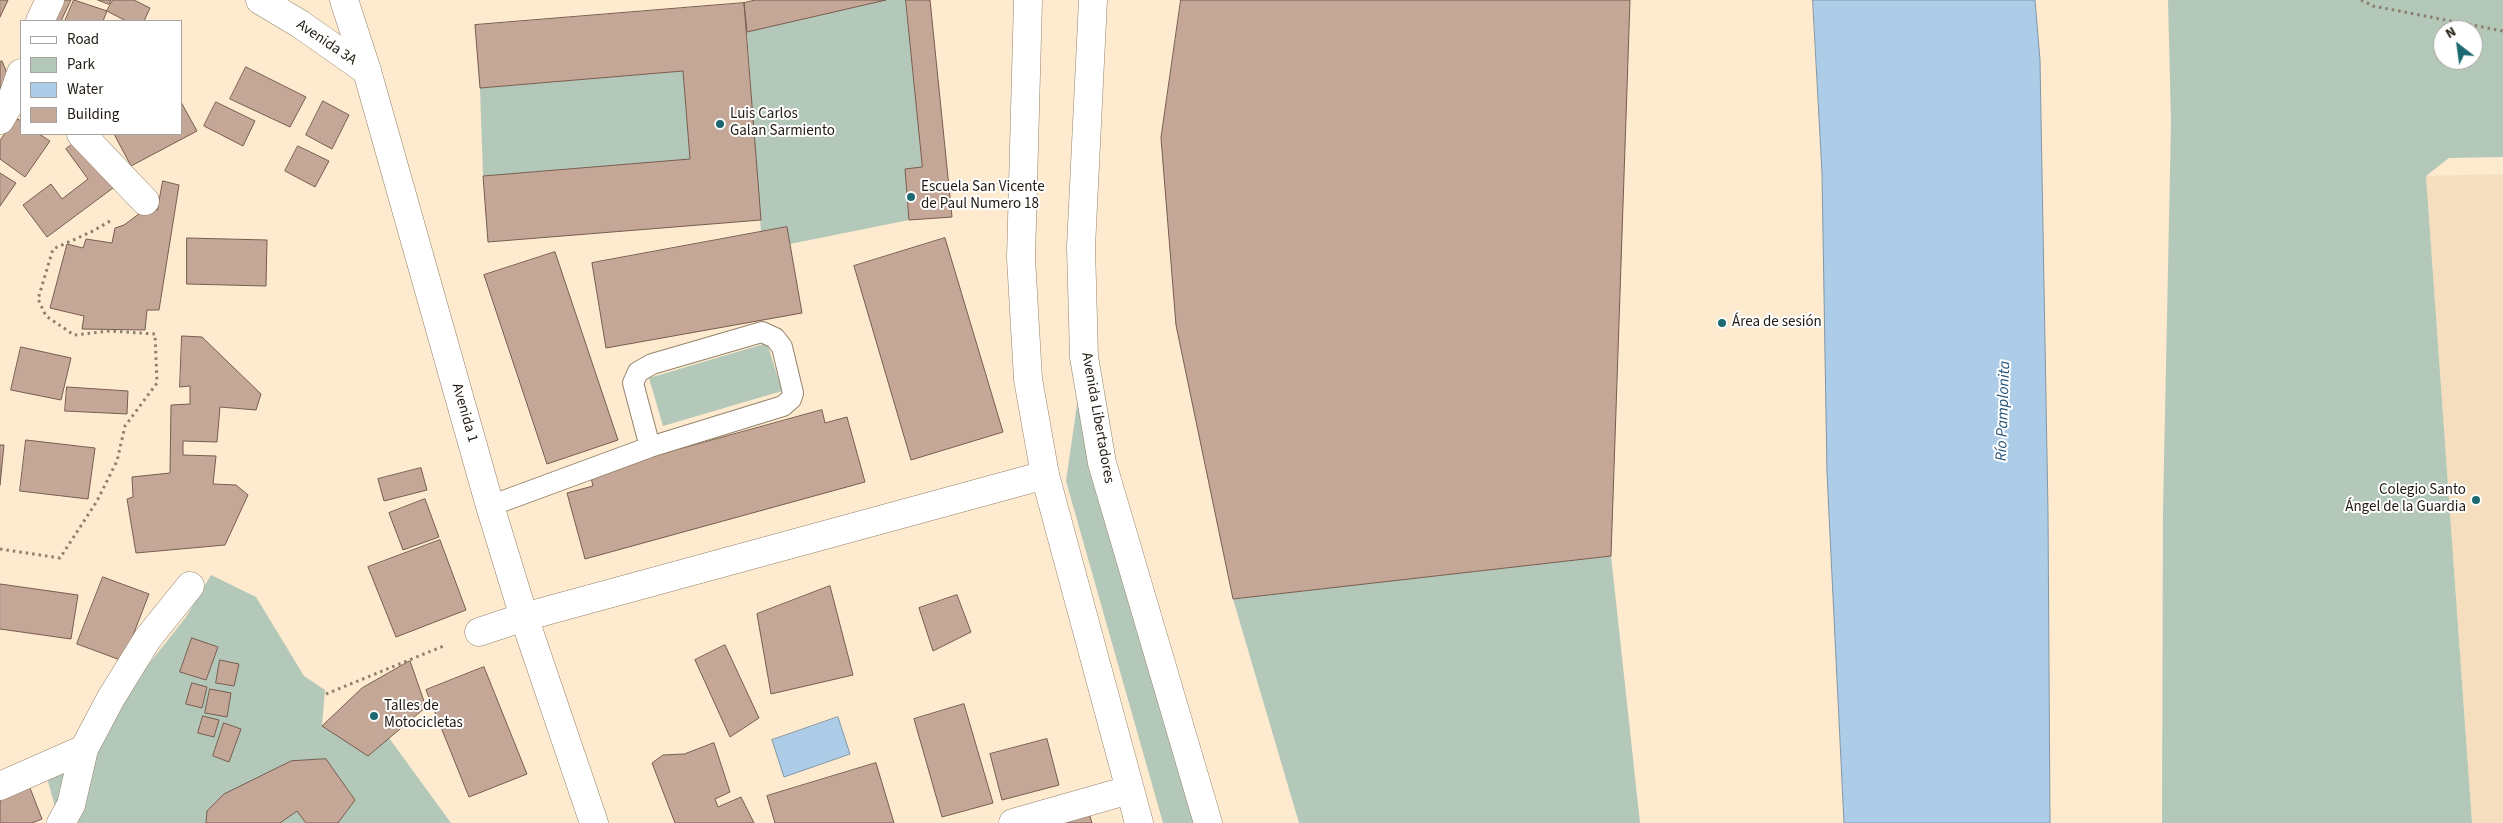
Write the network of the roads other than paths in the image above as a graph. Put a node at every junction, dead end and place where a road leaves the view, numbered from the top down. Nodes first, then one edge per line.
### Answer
1 (50, 0) edge
2 (260, 0) edge
3 (344, 0) edge
4 (1028, 0) edge
5 (1093, 0) edge
6 (40, 20) edge
7 (367, 71) junction
8 (20, 76) edge
9 (0, 120) edge
10 (82, 135) edge
11 (145, 201) road end
12 (650, 447) junction
13 (1045, 475) junction
14 (490, 506) junction
15 (190, 586) dead end
16 (524, 617) junction
17 (479, 632) road end
18 (84, 749) junction
19 (0, 786) edge
20 (1129, 790) junction
21 (61, 823) edge
22 (594, 823) edge
23 (1013, 823) edge
24 (1139, 823) edge
25 (1208, 823) edge

1 - 6 street
2 - 7 street, Avenida 3A
3 - 7 street, Avenida 1
4 - 13 street
5 - 25 street, Avenida Libertadores
7 - 14 street, Avenida 1
8 - 9 street
10 - 11 street
12 - 12 lane
12 - 14 lane
13 - 16 street
13 - 20 street
14 - 16 street, Avenida 1
15 - 18 street
16 - 17 street
16 - 22 street, Avenida 1
18 - 19 street
18 - 21 street
20 - 23 street
20 - 24 street

